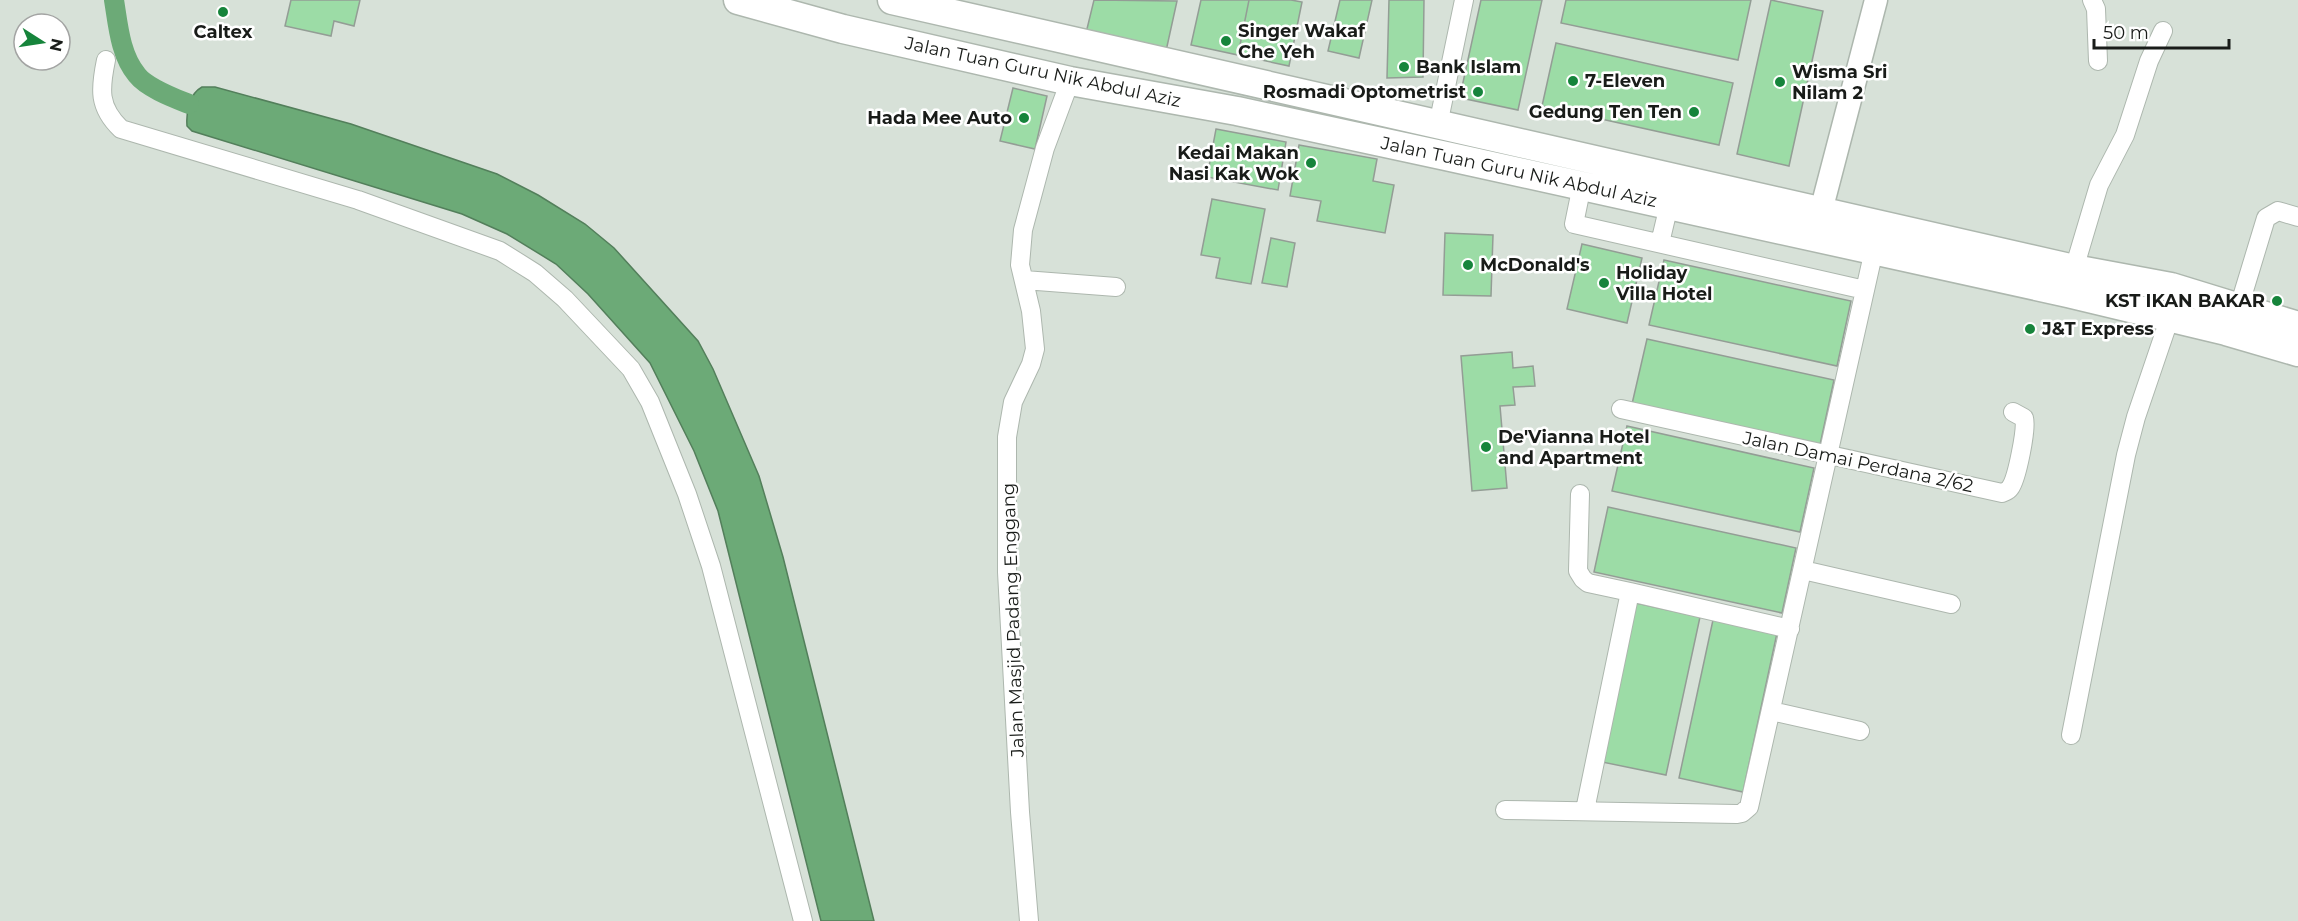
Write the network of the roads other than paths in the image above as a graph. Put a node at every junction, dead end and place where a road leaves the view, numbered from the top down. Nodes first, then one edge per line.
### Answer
1 (738, 0) edge
2 (775, 0) edge
3 (950, 0) edge
4 (1464, 0) edge
5 (1876, 0) edge
6 (2092, 0) edge
7 (899, 2) edge
8 (2163, 31) dead end
9 (1070, 42) junction
10 (106, 60) dead end
11 (2098, 61) dead end
12 (1070, 81) junction
13 (1237, 111) junction
14 (1438, 124) junction
15 (1582, 185) junction
16 (1669, 205) junction
17 (1821, 211) junction
18 (2298, 217) edge
19 (1660, 243) junction
20 (1874, 250) junction
21 (2074, 269) junction
22 (1024, 280) junction
23 (1116, 287) dead end
24 (1865, 290) junction
25 (2239, 307) junction
26 (2169, 317) junction
27 (2298, 326) edge
28 (2298, 352) edge
29 (1621, 409) dead end
30 (2013, 412) dead end
31 (1828, 455) junction
32 (1580, 494) dead end
33 (1803, 570) junction
34 (1630, 592) junction
35 (1950, 604) dead end
36 (1790, 629) junction
37 (1771, 711) junction
38 (1860, 731) dead end
39 (2071, 735) dead end
40 (1505, 810) dead end
41 (1585, 810) junction
42 (803, 921) edge
43 (1029, 921) edge

1 - 12 main road, Jalan Tuan Guru Nik Abdul Aziz
2 - 7 main road
3 - 9 main road
4 - 14 street
5 - 17 street
6 - 11 street
7 - 9 main road, Jalan Tuan Guru Nik Abdul Aziz
7 - 13 main road
8 - 21 street
9 - 14 main road, Jalan Tuan Guru Nik Abdul Aziz
10 - 42 street
12 - 13 main road, Jalan Tuan Guru Nik Abdul Aziz
12 - 22 street, Jalan Masjid Padang Enggang
13 - 15 main road, Jalan Tuan Guru Nik Abdul Aziz
14 - 17 main road, Jalan Tuan Guru Nik Abdul Aziz
15 - 16 main road, Jalan Tuan Guru Nik Abdul Aziz
15 - 19 street
16 - 19 street
16 - 20 main road, Jalan Tuan Guru Nik Abdul Aziz
17 - 21 main road, Jalan Tuan Guru Nik Abdul Aziz
18 - 25 street
19 - 24 street
20 - 24 street
20 - 26 main road, Jalan Tuan Guru Nik Abdul Aziz
21 - 25 main road, Jalan Tuan Guru Nik Abdul Aziz
22 - 23 street
22 - 43 street, Jalan Masjid Padang Enggang
24 - 31 street
25 - 27 main road, Jalan Tuan Guru Nik Abdul Aziz
26 - 28 main road, Jalan Tuan Guru Nik Abdul Aziz
26 - 39 street
29 - 31 street, Jalan Damai Perdana 2/62
30 - 31 street, Jalan Damai Perdana 2/62
31 - 33 street
32 - 34 street
33 - 35 street
33 - 36 street
34 - 36 street
34 - 41 street
36 - 37 street
37 - 38 street
37 - 41 street
40 - 41 street

